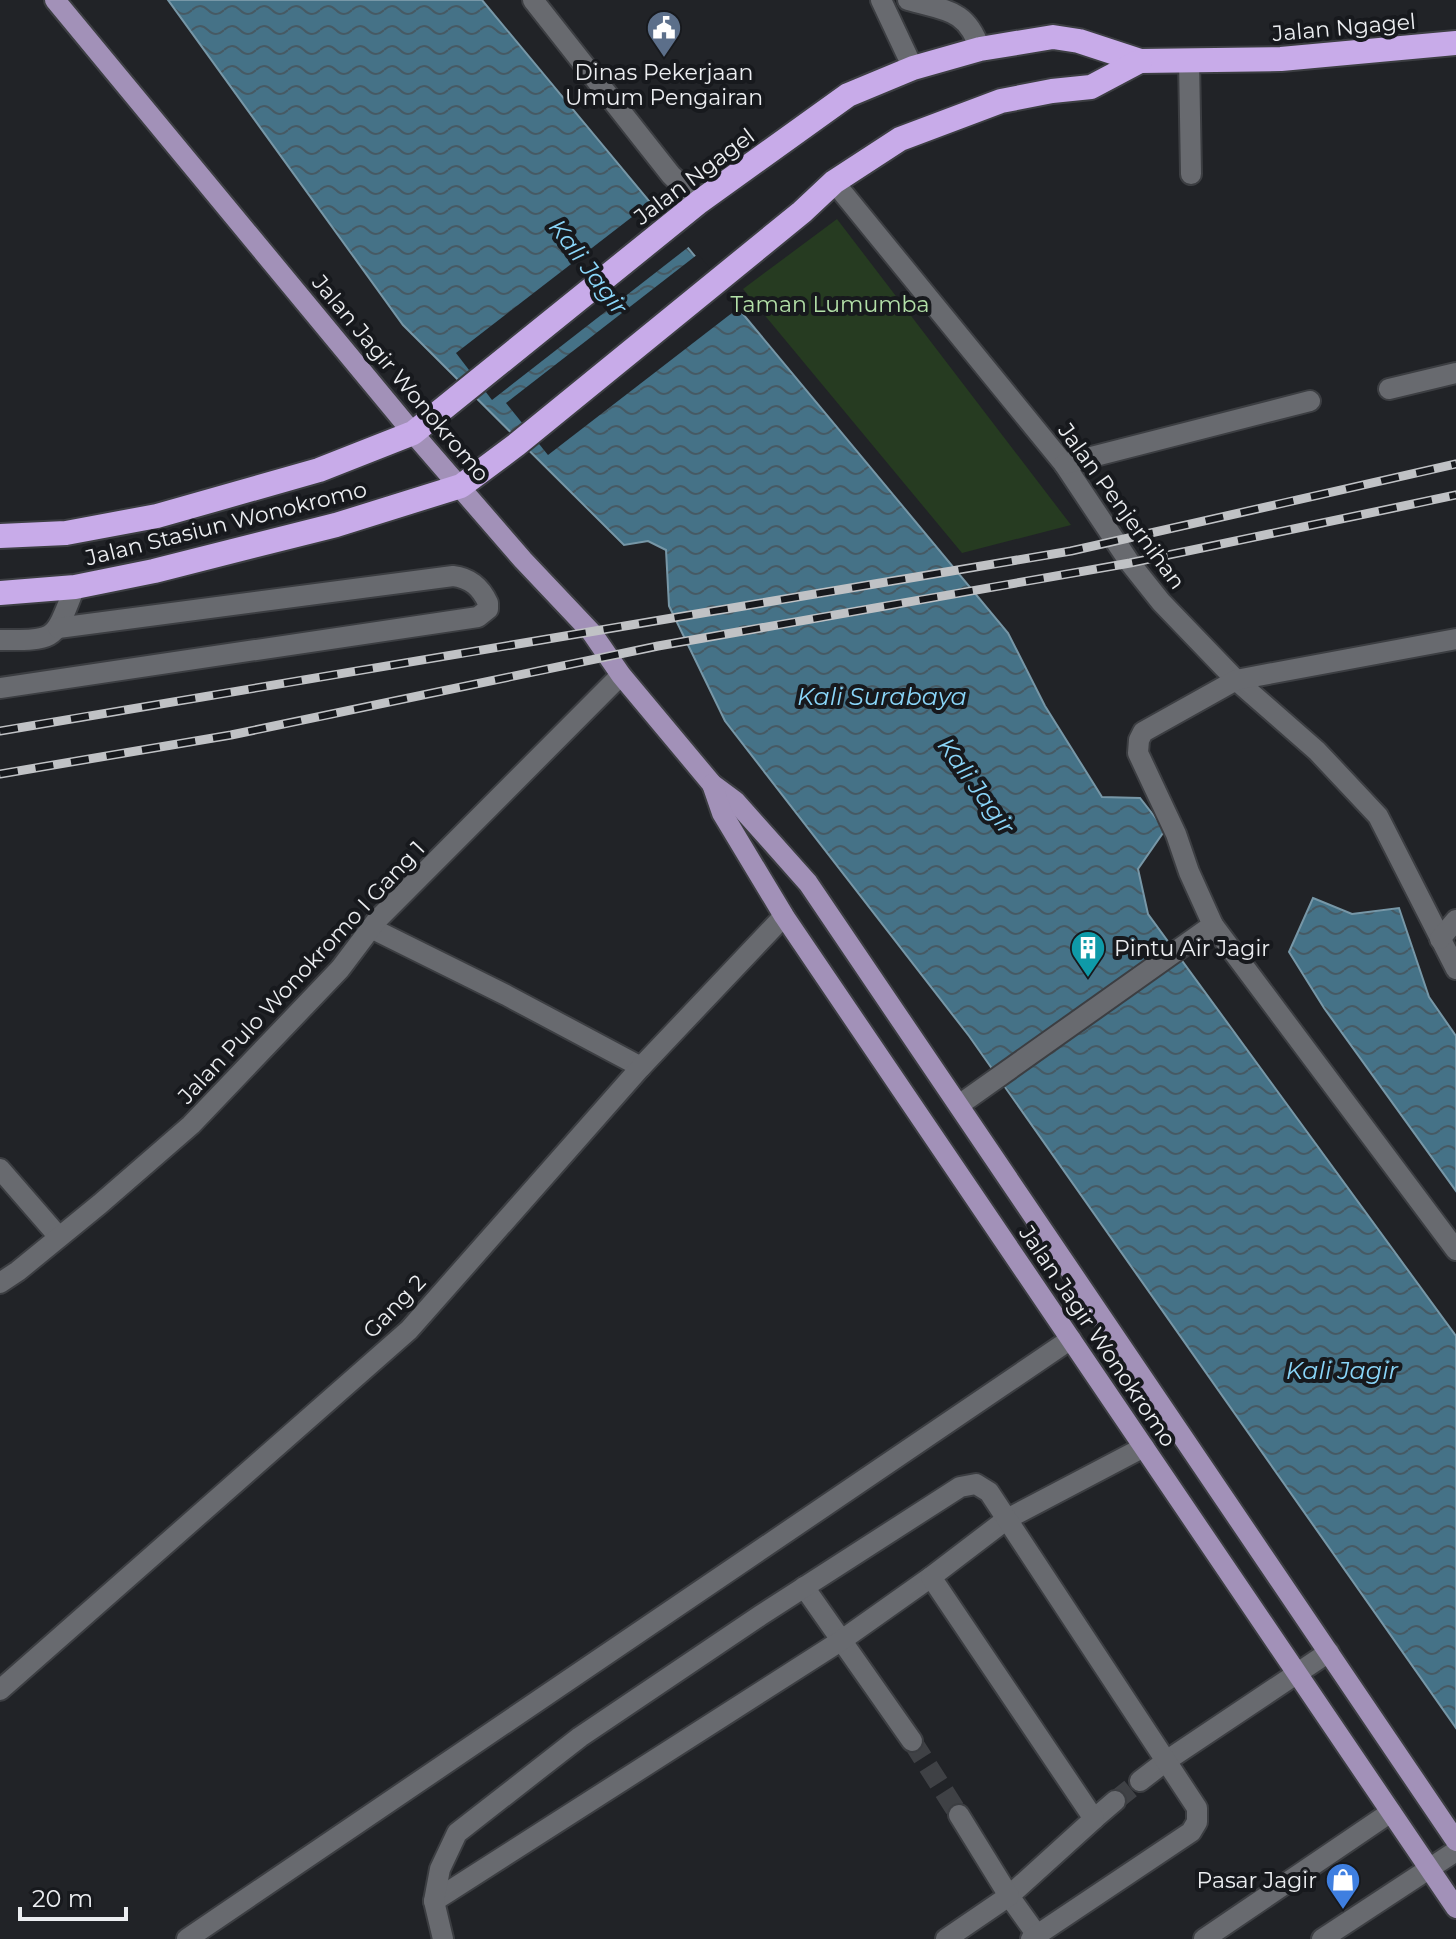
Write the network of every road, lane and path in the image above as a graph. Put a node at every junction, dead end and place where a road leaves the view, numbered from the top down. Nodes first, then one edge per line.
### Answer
1 (55, 0) edge
2 (533, 0) edge
3 (881, 0) edge
4 (908, 0) edge
5 (1456, 43) edge
6 (980, 49) junction
7 (1189, 60) junction
8 (1140, 61) junction
9 (913, 68) junction
10 (1191, 174) dead end
11 (834, 182) junction
12 (692, 208) junction
13 (1456, 373) edge
14 (1389, 389) dead end
15 (1310, 401) dead end
16 (413, 433) junction
17 (1064, 464) junction
18 (461, 486) junction
19 (0, 536) edge
20 (75, 587) junction
21 (0, 593) edge
22 (58, 628) junction
23 (1456, 639) edge
24 (0, 640) edge
25 (621, 675) junction
26 (1236, 680) junction
27 (0, 688) edge
28 (712, 784) junction
29 (784, 916) junction
30 (1456, 920) edge
31 (1213, 925) junction
32 (371, 928) junction
33 (1440, 939) junction
34 (1456, 969) edge
35 (641, 1067) junction
36 (959, 1105) junction
37 (0, 1169) edge
38 (59, 1237) junction
39 (1456, 1250) edge
40 (0, 1283) edge
41 (1103, 1318) junction
42 (1071, 1339) junction
43 (1144, 1447) junction
44 (1007, 1519) junction
45 (931, 1577) junction
46 (804, 1587) junction
47 (842, 1640) junction
48 (1329, 1652) junction
49 (1297, 1674) junction
50 (0, 1690) edge
51 (912, 1741) tunnel mouth
52 (1166, 1761) junction
53 (1140, 1781) tunnel mouth
54 (1115, 1801) tunnel mouth
55 (1391, 1812) junction
56 (959, 1815) tunnel mouth
57 (1094, 1819) junction
58 (1456, 1841) edge
59 (1456, 1851) edge
60 (1428, 1867) junction
61 (1009, 1896) junction
62 (434, 1901) junction
63 (1456, 1908) edge
64 (1331, 1936) edge
65 (1034, 1937) edge
66 (187, 1939) edge
67 (443, 1939) edge
68 (946, 1939) edge
69 (1204, 1939) edge

1 - 16 main road, Jalan Jagir Wonokromo
2 - 12 street
3 - 9 street
4 - 6 street
5 - 7 highway, Jalan Ngagel
6 - 8 highway, Jalan Ngagel
6 - 9 highway, Jalan Ngagel
7 - 8 highway, Jalan Ngagel
7 - 10 street
8 - 11 highway, Jalan Ngagel
9 - 12 highway, Jalan Ngagel
11 - 17 street, Jalan Penjernihan
11 - 18 highway, Jalan Ngagel
12 - 16 highway, Jalan Ngagel
13 - 14 street
15 - 17 street
16 - 18 main road, Jalan Jagir Wonokromo
16 - 19 highway, Jalan Stasiun Wonokromo
17 - 26 street, Jalan Penjernihan
18 - 20 highway, Jalan Stasiun Wonokromo
18 - 25 main road, Jalan Jagir Wonokromo
20 - 21 highway, Jalan Stasiun Wonokromo
20 - 22 street
22 - 24 street
22 - 27 street
23 - 26 street
25 - 28 main road, Jalan Jagir Wonokromo
25 - 32 street, Jalan Pulo Wonokromo I Gang 1
26 - 31 street
26 - 33 street, Jalan Penjernihan
28 - 29 main road, Jalan Jagir Wonokromo
28 - 36 main road, Jalan Jagir Wonokromo
29 - 35 street, Gang 2
29 - 42 main road, Jalan Jagir Wonokromo
30 - 33 street
31 - 36 street
31 - 39 street
32 - 35 street
32 - 38 street, Jalan Pulo Wonokromo I Gang 1
33 - 34 street, Jalan Penjernihan
35 - 50 street, Gang 2
36 - 41 main road, Jalan Jagir Wonokromo
37 - 38 street
38 - 40 street, Jalan Pulo Wonokromo I Gang 1
41 - 42 main road
41 - 48 main road, Jalan Jagir Wonokromo
42 - 43 main road, Jalan Jagir Wonokromo
42 - 66 street
43 - 44 street
43 - 49 main road, Jalan Jagir Wonokromo
44 - 45 street
44 - 46 street
44 - 52 street
45 - 47 street
45 - 57 street
46 - 47 street
46 - 62 street
47 - 51 street
47 - 62 street
48 - 49 street
48 - 58 main road, Jalan Jagir Wonokromo
49 - 52 street
49 - 55 main road, Jalan Jagir Wonokromo
52 - 53 street
52 - 65 street
54 - 57 street
55 - 60 main road, Jalan Jagir Wonokromo
55 - 69 street
56 - 61 street
57 - 61 street
59 - 60 street
60 - 63 main road, Jalan Jagir Wonokromo
60 - 64 street
61 - 65 street
61 - 68 street
62 - 67 street

